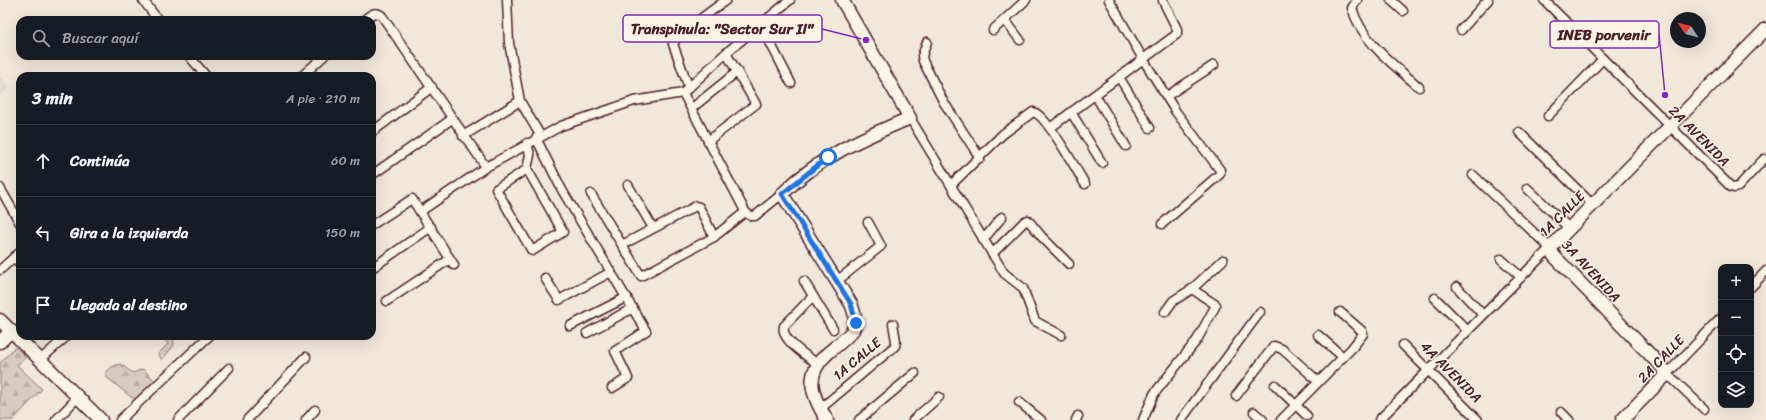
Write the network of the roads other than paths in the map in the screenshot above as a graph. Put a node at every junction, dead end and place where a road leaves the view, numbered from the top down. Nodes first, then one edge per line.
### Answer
1 (143, 0) edge
2 (507, 0) edge
3 (726, 0) edge
4 (790, 0) edge
5 (842, 0) edge
6 (1025, 0) edge
7 (1109, 0) edge
8 (1357, 0) edge
9 (1391, 0) edge
10 (1488, 0) edge
11 (1163, 1) dead end
12 (1547, 1) edge
13 (1403, 11) dead end
14 (155, 16) edge
15 (369, 16) edge
16 (1005, 20) junction
17 (761, 25) junction
18 (1766, 29) edge
19 (993, 30) dead end
20 (1460, 30) dead end
21 (1020, 40) dead end
22 (927, 42) dead end
23 (726, 53) junction
24 (1143, 59) junction
25 (1602, 59) junction
26 (192, 60) edge
27 (320, 60) edge
28 (1214, 65) dead end
29 (738, 71) junction
30 (203, 72) edge
31 (306, 72) edge
32 (1119, 77) junction
33 (791, 83) dead end
34 (432, 87) junction
35 (1418, 87) dead end
36 (686, 91) junction
37 (1095, 95) junction
38 (1167, 96) junction
39 (520, 101) junction
40 (692, 108) junction
41 (1071, 112) junction
42 (1548, 116) dead end
43 (910, 118) junction
44 (452, 119) junction
45 (1670, 125) junction
46 (1050, 128) junction
47 (1150, 128) dead end
48 (376, 129) edge
49 (1519, 132) dead end
50 (463, 136) junction
51 (538, 137) junction
52 (708, 141) junction
53 (527, 143) junction
54 (1126, 146) dead end
55 (980, 158) junction
56 (1764, 159) dead end
57 (1102, 163) dead end
58 (486, 167) junction
59 (527, 169) junction
60 (376, 173) edge
61 (1473, 175) dead end
62 (1085, 184) dead end
63 (628, 185) dead end
64 (951, 185) junction
65 (0, 188) edge
66 (1527, 188) dead end
67 (591, 194) dead end
68 (782, 194) junction
69 (1593, 205) junction
70 (421, 212) junction
71 (745, 212) junction
72 (16, 216) edge
73 (1002, 218) dead end
74 (376, 222) edge
75 (868, 222) dead end
76 (1162, 224) dead end
77 (431, 227) junction
78 (653, 228) junction
79 (1569, 228) junction
80 (714, 237) junction
81 (983, 240) junction
82 (622, 245) junction
83 (1550, 248) junction
84 (992, 254) junction
85 (16, 259) edge
86 (1501, 259) dead end
87 (1223, 260) dead end
88 (1069, 264) dead end
89 (376, 265) edge
90 (0, 270) edge
91 (1766, 271) edge
92 (611, 272) junction
93 (1521, 277) junction
94 (545, 278) dead end
95 (804, 281) dead end
96 (837, 281) junction
97 (1754, 284) edge
98 (1457, 287) dead end
99 (1192, 289) junction
100 (813, 296) junction
101 (627, 297) junction
102 (1435, 298) dead end
103 (387, 300) dead end
104 (633, 308) junction
105 (1165, 312) dead end
106 (1260, 312) dead end
107 (1340, 312) dead end
108 (1483, 315) junction
109 (0, 320) edge
110 (1718, 321) edge
111 (893, 324) dead end
112 (570, 326) dead end
113 (833, 329) dead end
114 (11, 331) junction
115 (1468, 331) junction
116 (587, 333) dead end
117 (1061, 335) dead end
118 (1318, 335) dead end
119 (16, 336) edge
120 (20, 340) edge
121 (62, 340) edge
122 (205, 340) edge
123 (0, 342) edge
124 (1403, 345) dead end
125 (306, 357) dead end
126 (1343, 357) junction
127 (40, 360) junction
128 (818, 364) junction
129 (228, 368) dead end
130 (1429, 370) junction
131 (915, 373) dead end
132 (1666, 375) junction
133 (1318, 381) junction
134 (1275, 386) dead end
135 (612, 388) dead end
136 (1236, 396) dead end
137 (78, 397) junction
138 (939, 397) dead end
139 (1019, 402) dead end
140 (1295, 405) junction
141 (1704, 409) dead end
142 (315, 410) dead end
143 (1254, 412) dead end
144 (1561, 412) dead end
145 (823, 415) edge
146 (1307, 416) dead end
147 (56, 420) edge
148 (101, 420) edge
149 (120, 420) edge
150 (178, 420) edge
151 (247, 420) edge
152 (306, 420) edge
153 (859, 420) edge
154 (913, 420) edge
155 (1040, 420) edge
156 (1142, 420) edge
157 (1180, 420) edge
158 (1263, 420) edge
159 (1281, 420) edge
160 (1379, 420) edge
161 (1478, 420) edge
162 (1569, 420) edge
163 (1622, 420) edge

1 - 14 street
2 - 39 street
3 - 36 street
4 - 17 street
5 - 43 street
6 - 16 street
7 - 24 street
8 - 35 street
9 - 13 street
10 - 20 street
11 - 24 street
12 - 25 street, 2A AVENIDA
15 - 34 street
16 - 19 street
16 - 21 street
17 - 23 street
17 - 33 street
18 - 45 street, 1A CALLE
22 - 55 street
23 - 29 street
23 - 36 street
24 - 32 street
24 - 38 street
25 - 42 street
25 - 45 street, 2A AVENIDA
26 - 30 street
27 - 31 street
28 - 38 street
29 - 40 street
29 - 52 street
32 - 37 street
32 - 47 street
34 - 44 street
34 - 48 street
36 - 40 street
36 - 51 street
37 - 41 street
37 - 54 street
38 - 76 street
39 - 50 street
39 - 51 street
40 - 52 street
41 - 46 street
41 - 57 street
43 - 64 street
43 - 68 street
44 - 50 street
44 - 60 street
45 - 56 street, 2A AVENIDA
45 - 69 street, 1A CALLE
46 - 55 street
46 - 62 street
49 - 69 street
50 - 58 street
51 - 53 street
51 - 92 street
52 - 71 street
53 - 58 street
53 - 59 street
55 - 64 street
58 - 70 street
59 - 59 street
61 - 83 street, 3A AVENIDA
63 - 78 street
64 - 81 street
65 - 72 street
66 - 79 street
67 - 82 street
68 - 71 street
68 - 96 street
69 - 79 street, 1A CALLE
70 - 74 street
70 - 77 street
71 - 80 street
73 - 81 street
75 - 96 street
77 - 89 street
77 - 103 street
78 - 80 street
78 - 82 street
79 - 83 street, 1A CALLE
80 - 82 street
81 - 84 street
83 - 93 street, 1A CALLE
83 - 132 street, 3A AVENIDA
84 - 88 street
84 - 117 street
85 - 90 street
86 - 93 street
87 - 99 street
91 - 97 street
92 - 94 street
92 - 101 street
93 - 108 street, 1A CALLE
95 - 100 street
96 - 128 street
98 - 108 street
99 - 105 street
99 - 156 street
100 - 113 street
100 - 128 street
101 - 104 street
101 - 112 street
102 - 115 street
104 - 116 street
104 - 135 street
106 - 157 street
107 - 126 street
108 - 115 street, 1A CALLE
109 - 114 street
110 - 132 street, 2A CALLE
111 - 145 street, 1A CALLE
114 - 119 street
114 - 123 street
115 - 130 street, 1A CALLE
118 - 126 street
120 - 127 street
121 - 127 street
122 - 149 street
124 - 130 street, 4A AVENIDA
125 - 151 street
126 - 133 street
127 - 137 street
128 - 145 street
129 - 150 street
130 - 160 street, 1A CALLE
130 - 161 street, 4A AVENIDA
131 - 153 street
132 - 141 street
132 - 163 street, 2A CALLE
133 - 136 street
133 - 140 street
134 - 140 street
137 - 147 street
137 - 148 street
138 - 154 street
139 - 155 street
140 - 146 street
140 - 159 street
142 - 152 street
143 - 158 street
144 - 162 street

